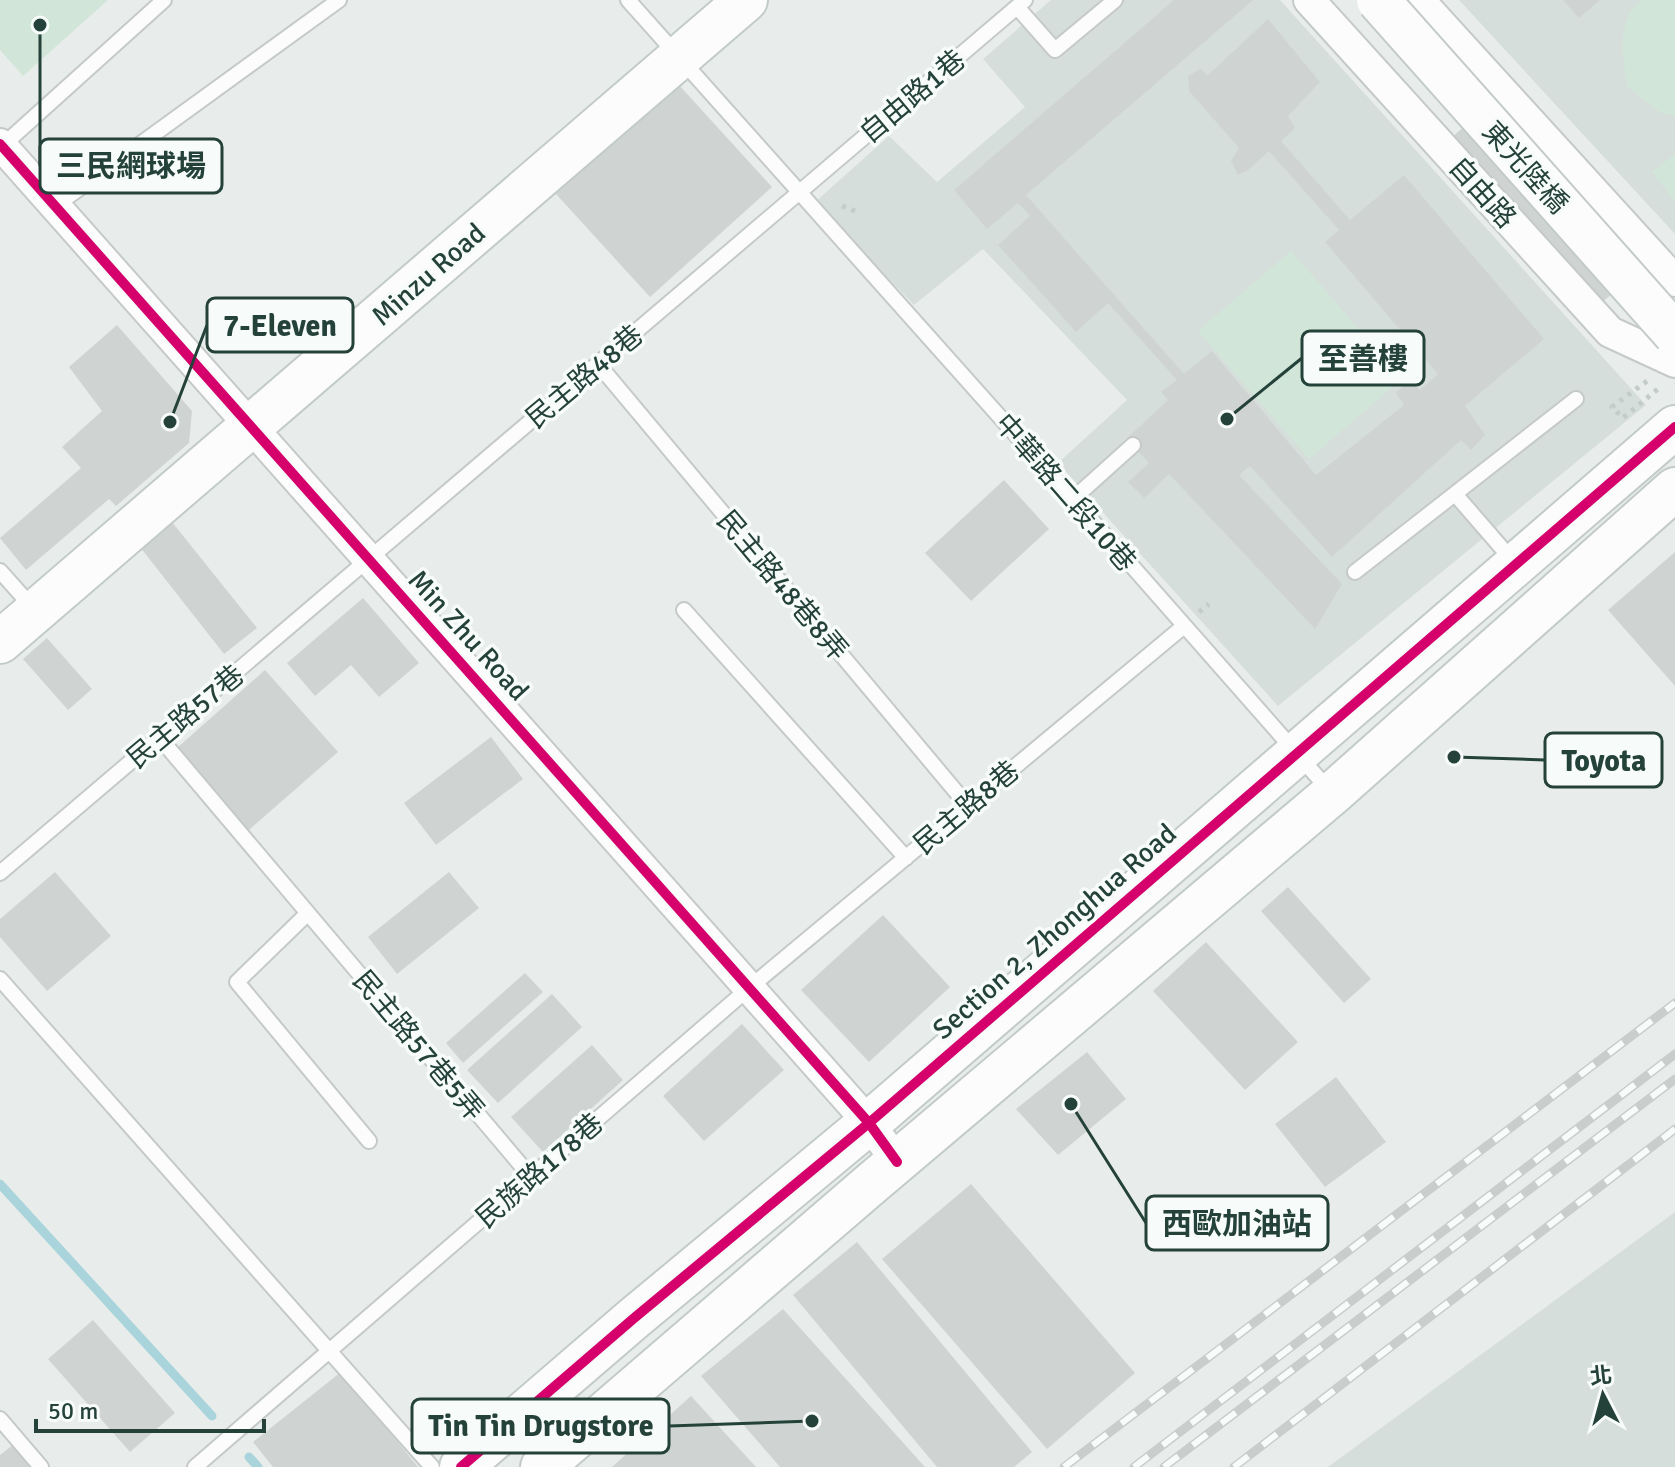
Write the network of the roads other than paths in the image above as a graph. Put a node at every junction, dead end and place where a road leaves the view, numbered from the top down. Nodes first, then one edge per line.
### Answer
1 (164, 0) edge
2 (339, 0) edge
3 (628, 0) edge
4 (746, 0) edge
5 (1115, 0) edge
6 (1309, 0) edge
7 (1378, 0) edge
8 (1419, 0) edge
9 (1021, 3) edge
10 (678, 57) junction
11 (0, 147) edge
12 (799, 193) junction
13 (55, 206) junction
14 (1675, 281) edge
15 (1675, 334) edge
16 (1674, 361) edge
17 (598, 364) junction
18 (1576, 399) dead end
19 (1675, 427) edge
20 (251, 428) junction
21 (1133, 445) dead end
22 (1675, 489) edge
23 (1455, 494) junction
24 (1073, 499) junction
25 (369, 559) junction
26 (1516, 564) junction
27 (0, 571) edge
28 (1355, 572) dead end
29 (684, 610) dead end
30 (36, 611) junction
31 (1184, 626) junction
32 (0, 642) edge
33 (159, 737) junction
34 (1297, 754) junction
35 (1332, 794) junction
36 (968, 806) junction
37 (906, 858) junction
38 (0, 873) edge
39 (308, 913) junction
40 (0, 979) edge
41 (749, 988) junction
42 (869, 1123) junction
43 (369, 1141) dead end
44 (897, 1162) junction
45 (531, 1177) junction
46 (329, 1351) junction
47 (0, 1419) edge
48 (41, 1467) edge
49 (195, 1467) edge
50 (432, 1467) edge
51 (461, 1467) edge
52 (542, 1467) edge

1 - 11 lane
2 - 13 lane
3 - 10 lane, 中華路二段10巷
4 - 10 street, Minzu Road
5 - 9 lane
6 - 16 street, 自由路
7 - 15 street, 東光陸橋, bridge
8 - 14 street
9 - 12 lane, 自由路1巷
10 - 12 lane, 中華路二段10巷
10 - 20 street, Minzu Road
11 - 13 street, Min Zhu Road
12 - 17 lane, 民主路48巷
12 - 24 lane, 中華路二段10巷
13 - 20 street, Min Zhu Road
17 - 25 lane, 民主路48巷
17 - 36 lane, 民主路48巷8弄
18 - 23 lane
19 - 26 street, Section 2, Zhonghua Road
20 - 25 street, Min Zhu Road
20 - 30 street, Minzu Road
21 - 24 lane
22 - 35 street
23 - 26 lane
23 - 28 lane
24 - 31 lane, 中華路二段10巷
25 - 33 lane, 民主路57巷
25 - 41 street, Min Zhu Road
26 - 34 street, Section 2, Zhonghua Road
27 - 30 lane
29 - 37 lane
30 - 32 street, Minzu Road
31 - 34 lane, 中華路二段10巷
31 - 36 lane, 民主路8巷
33 - 38 lane, 民主路57巷
33 - 39 lane, 民主路57巷5弄
34 - 35 lane, 中華路二段10巷
34 - 42 street, Section 2, Zhonghua Road
35 - 44 street
36 - 37 lane, 民主路8巷
37 - 41 lane, 民主路8巷
39 - 43 lane
39 - 45 lane, 民主路57巷5弄
40 - 46 lane
41 - 42 street, Min Zhu Road
41 - 45 lane, 民族路178巷
42 - 44 street, Min Zhu Road
42 - 51 street, Section 2, Zhonghua Road
44 - 52 street
45 - 46 lane, 民族路178巷
46 - 49 lane, 民族路178巷
46 - 50 lane
47 - 48 lane

